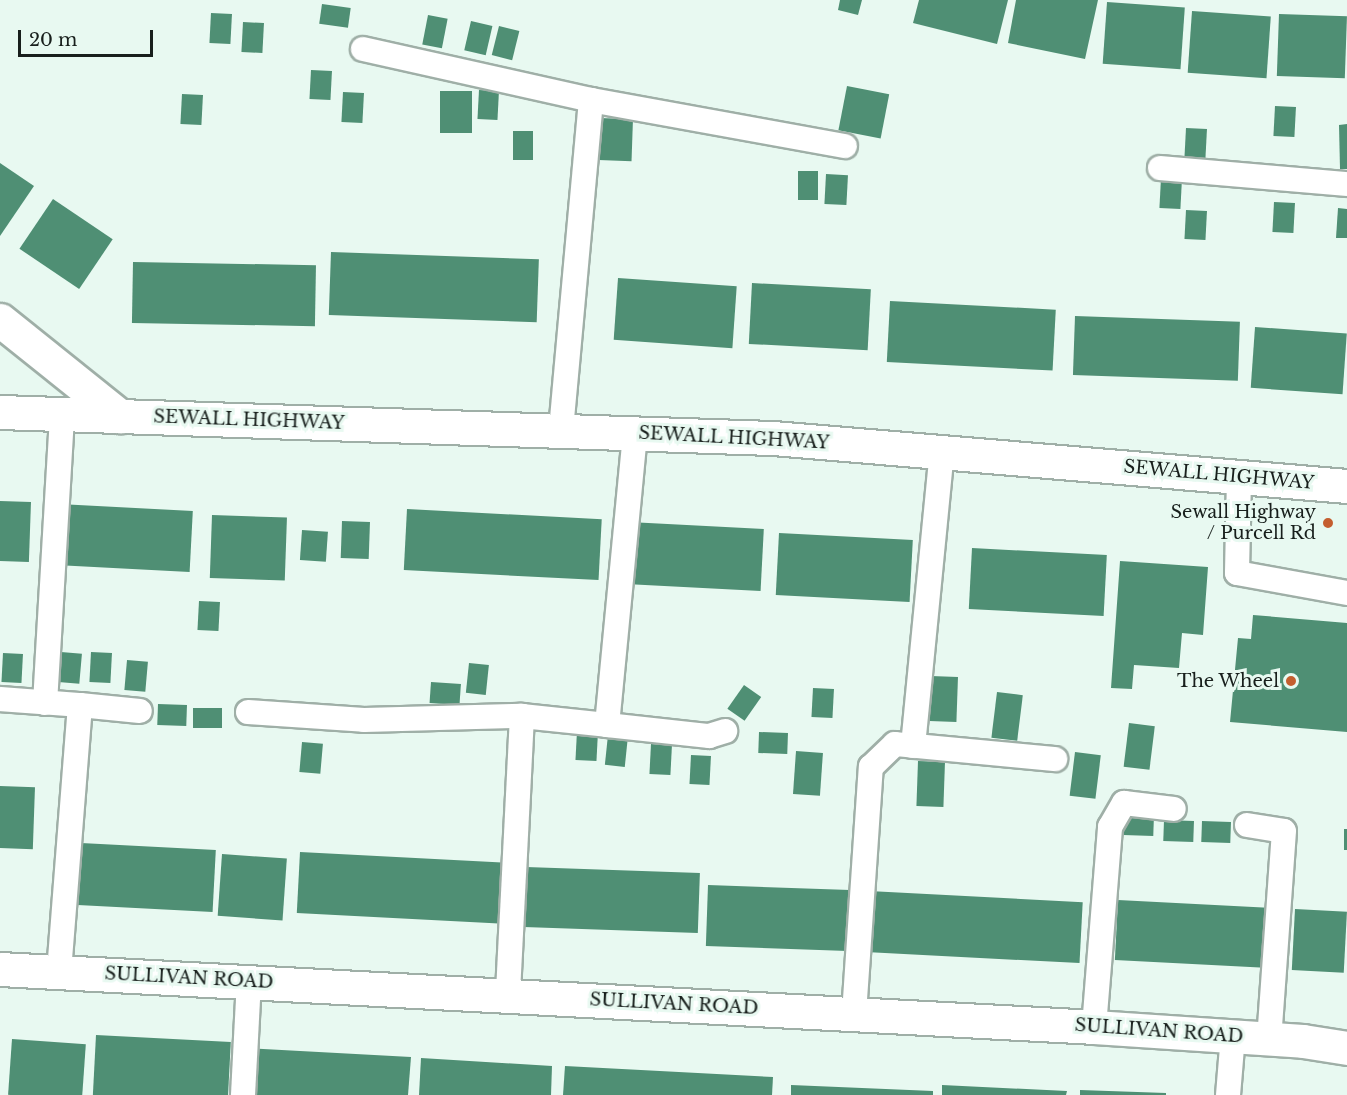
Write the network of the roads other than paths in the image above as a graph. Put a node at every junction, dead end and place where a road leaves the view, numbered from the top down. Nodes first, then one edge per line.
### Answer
1 (363, 49) dead end
2 (591, 100) junction
3 (845, 146) dead end
4 (1160, 168) dead end
5 (1347, 184) edge
6 (0, 320) edge
7 (0, 412) edge
8 (62, 414) junction
9 (120, 416) junction
10 (561, 430) junction
11 (635, 433) junction
12 (942, 452) junction
13 (1239, 477) junction
14 (1347, 486) edge
15 (1347, 593) edge
16 (0, 699) edge
17 (45, 703) junction
18 (80, 705) junction
19 (140, 711) dead end
20 (248, 712) dead end
21 (522, 716) junction
22 (607, 725) junction
23 (725, 731) dead end
24 (913, 746) junction
25 (1055, 759) dead end
26 (1174, 809) dead end
27 (1247, 825) dead end
28 (0, 969) edge
29 (59, 971) junction
30 (249, 981) junction
31 (508, 995) junction
32 (854, 1014) junction
33 (1094, 1026) junction
34 (1233, 1036) junction
35 (1269, 1038) junction
36 (1347, 1048) edge
37 (243, 1095) edge
38 (1228, 1095) edge

1 - 2 lane
2 - 3 lane
2 - 10 lane
4 - 5 lane
6 - 9 street
7 - 8 street, SEWALL HIGHWAY
8 - 9 street, SEWALL HIGHWAY
8 - 17 lane
9 - 10 street, SEWALL HIGHWAY
10 - 11 street, SEWALL HIGHWAY
11 - 12 street, SEWALL HIGHWAY
11 - 22 lane
12 - 13 street, SEWALL HIGHWAY
12 - 24 lane
13 - 14 street, SEWALL HIGHWAY
13 - 15 lane
16 - 17 lane
17 - 18 lane
18 - 19 lane
18 - 29 lane
20 - 21 lane
21 - 22 lane
21 - 31 lane
22 - 23 lane
24 - 25 lane
24 - 32 lane
26 - 33 lane
27 - 35 lane
28 - 29 street, SULLIVAN ROAD
29 - 30 street, SULLIVAN ROAD
30 - 31 street, SULLIVAN ROAD
30 - 37 lane
31 - 32 street, SULLIVAN ROAD
32 - 33 street, SULLIVAN ROAD
33 - 34 street, SULLIVAN ROAD
34 - 35 street, SULLIVAN ROAD
34 - 38 lane
35 - 36 street, SULLIVAN ROAD

